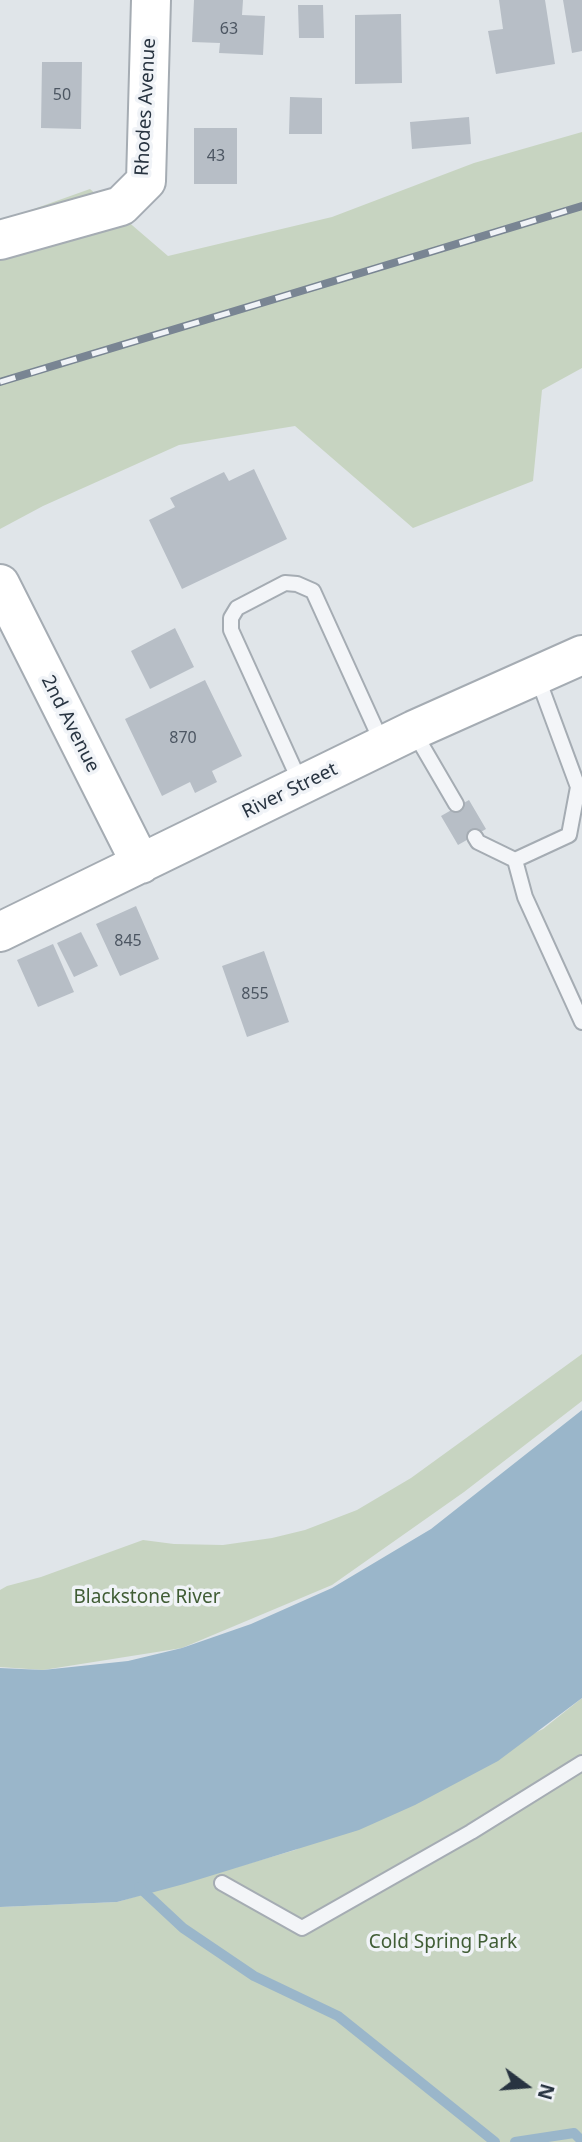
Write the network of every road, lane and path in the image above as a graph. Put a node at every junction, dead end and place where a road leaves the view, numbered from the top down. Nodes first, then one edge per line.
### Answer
1 (150, 0) edge
2 (0, 240) edge
3 (0, 584) edge
4 (582, 655) edge
5 (537, 675) junction
6 (398, 738) junction
7 (302, 785) junction
8 (457, 804) dead end
9 (475, 837) dead end
10 (515, 860) junction
11 (141, 864) junction
12 (0, 932) edge
13 (582, 1022) edge
14 (582, 1763) edge
15 (222, 1883) dead end

1 - 2 street, Rhodes Avenue
3 - 11 street, 2nd Avenue
4 - 5 street, River Street
5 - 6 street, River Street
5 - 10 lane
6 - 7 street, River Street
6 - 7 lane
6 - 8 lane
7 - 11 street, River Street
9 - 10 lane
10 - 13 lane
11 - 12 street, River Street
14 - 15 lane

